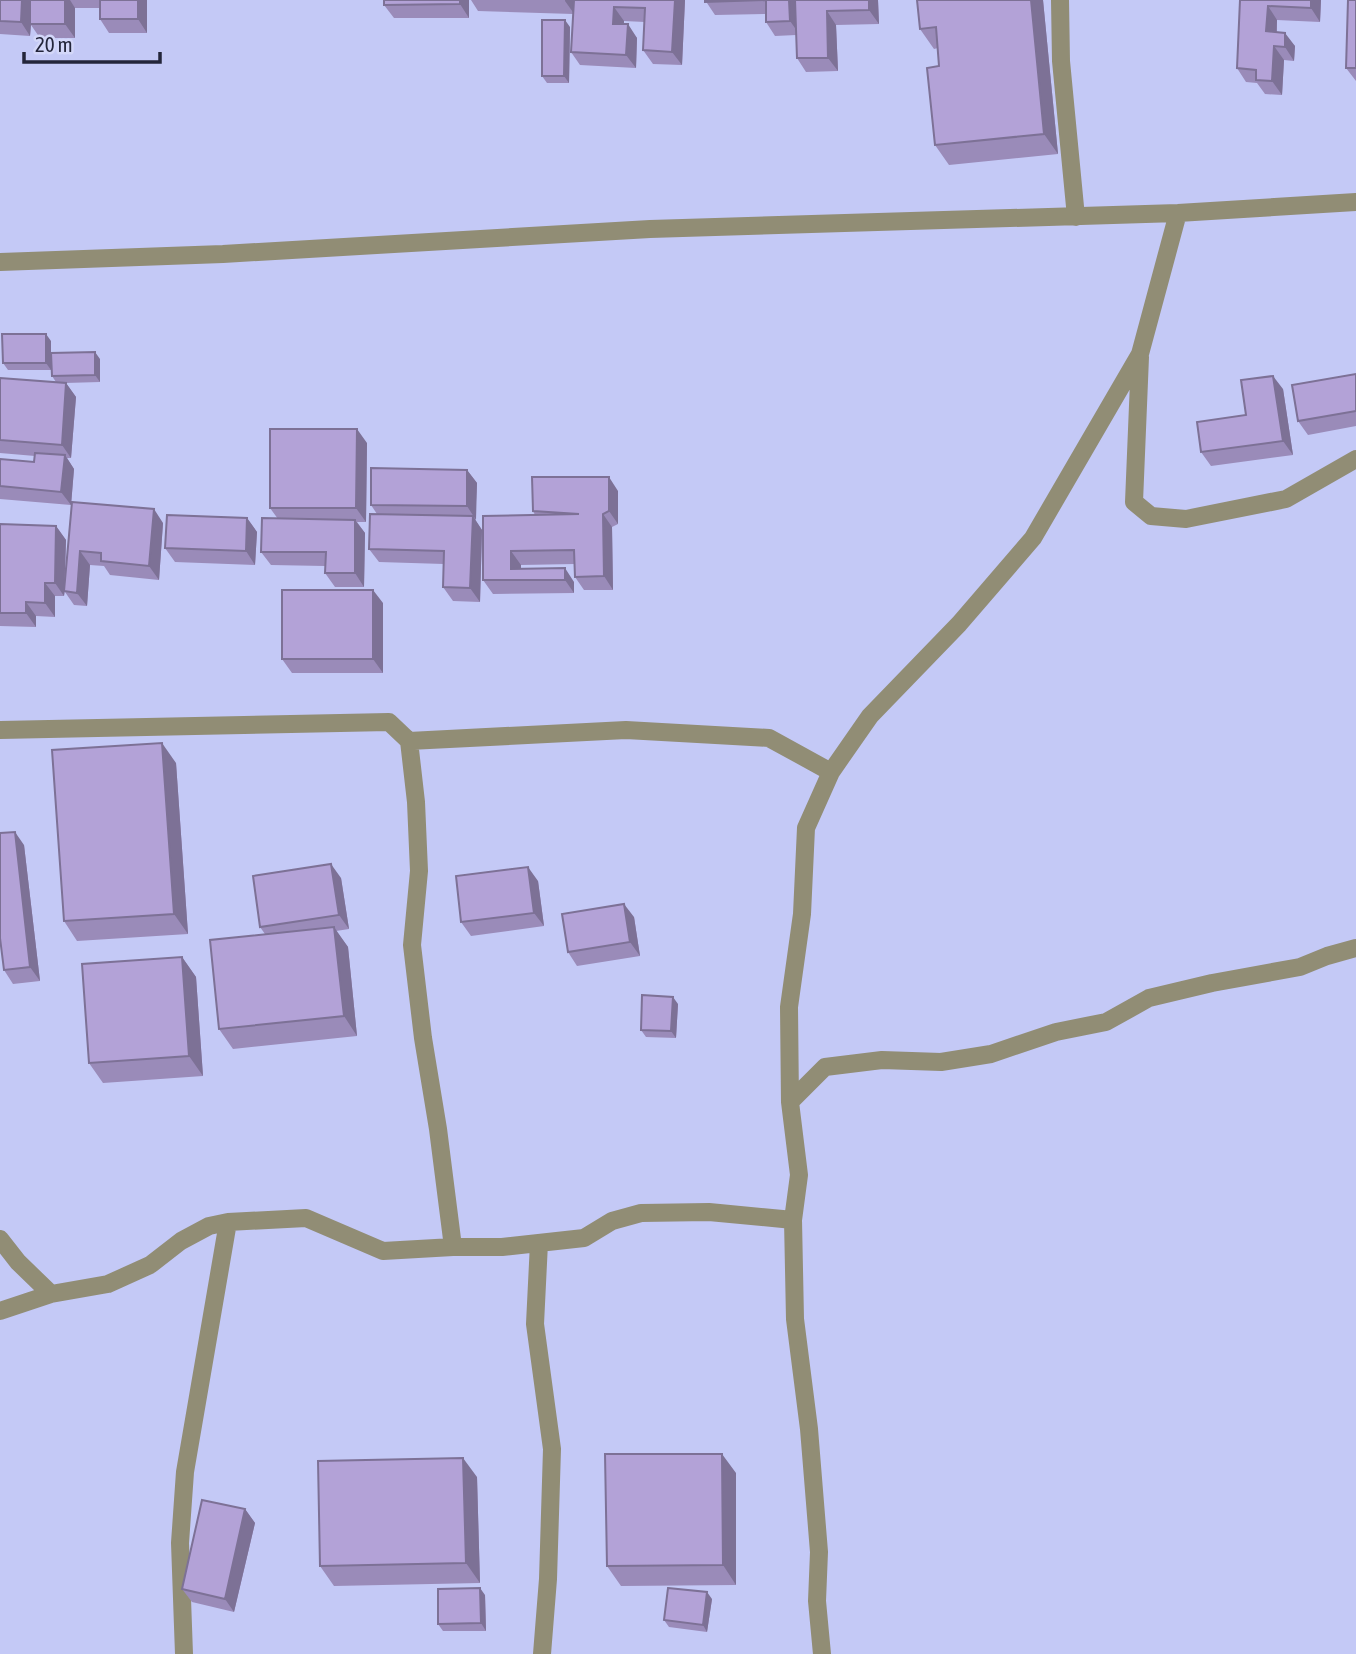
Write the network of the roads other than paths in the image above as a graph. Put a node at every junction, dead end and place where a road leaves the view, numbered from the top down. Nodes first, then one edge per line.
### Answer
1 (1059, 0) edge
2 (1356, 202) edge
3 (1178, 213) junction
4 (1076, 217) junction
5 (0, 262) edge
6 (1140, 354) junction
7 (1356, 459) edge
8 (0, 730) edge
9 (409, 741) junction
10 (831, 772) junction
11 (1356, 948) edge
12 (790, 1102) junction
13 (793, 1220) junction
14 (228, 1222) junction
15 (0, 1239) edge
16 (538, 1243) junction
17 (453, 1247) junction
18 (51, 1294) junction
19 (0, 1311) edge
20 (184, 1654) edge
21 (542, 1654) edge
22 (822, 1654) edge

1 - 4 street
2 - 3 street
3 - 4 street
3 - 6 street
4 - 5 street
6 - 7 street
6 - 10 street
8 - 9 street
9 - 10 street
9 - 17 street
10 - 12 street
11 - 12 street
12 - 13 street
13 - 16 street
13 - 22 street
14 - 17 street
14 - 18 street
14 - 20 street
15 - 18 street
16 - 17 street
16 - 21 street
18 - 19 street

